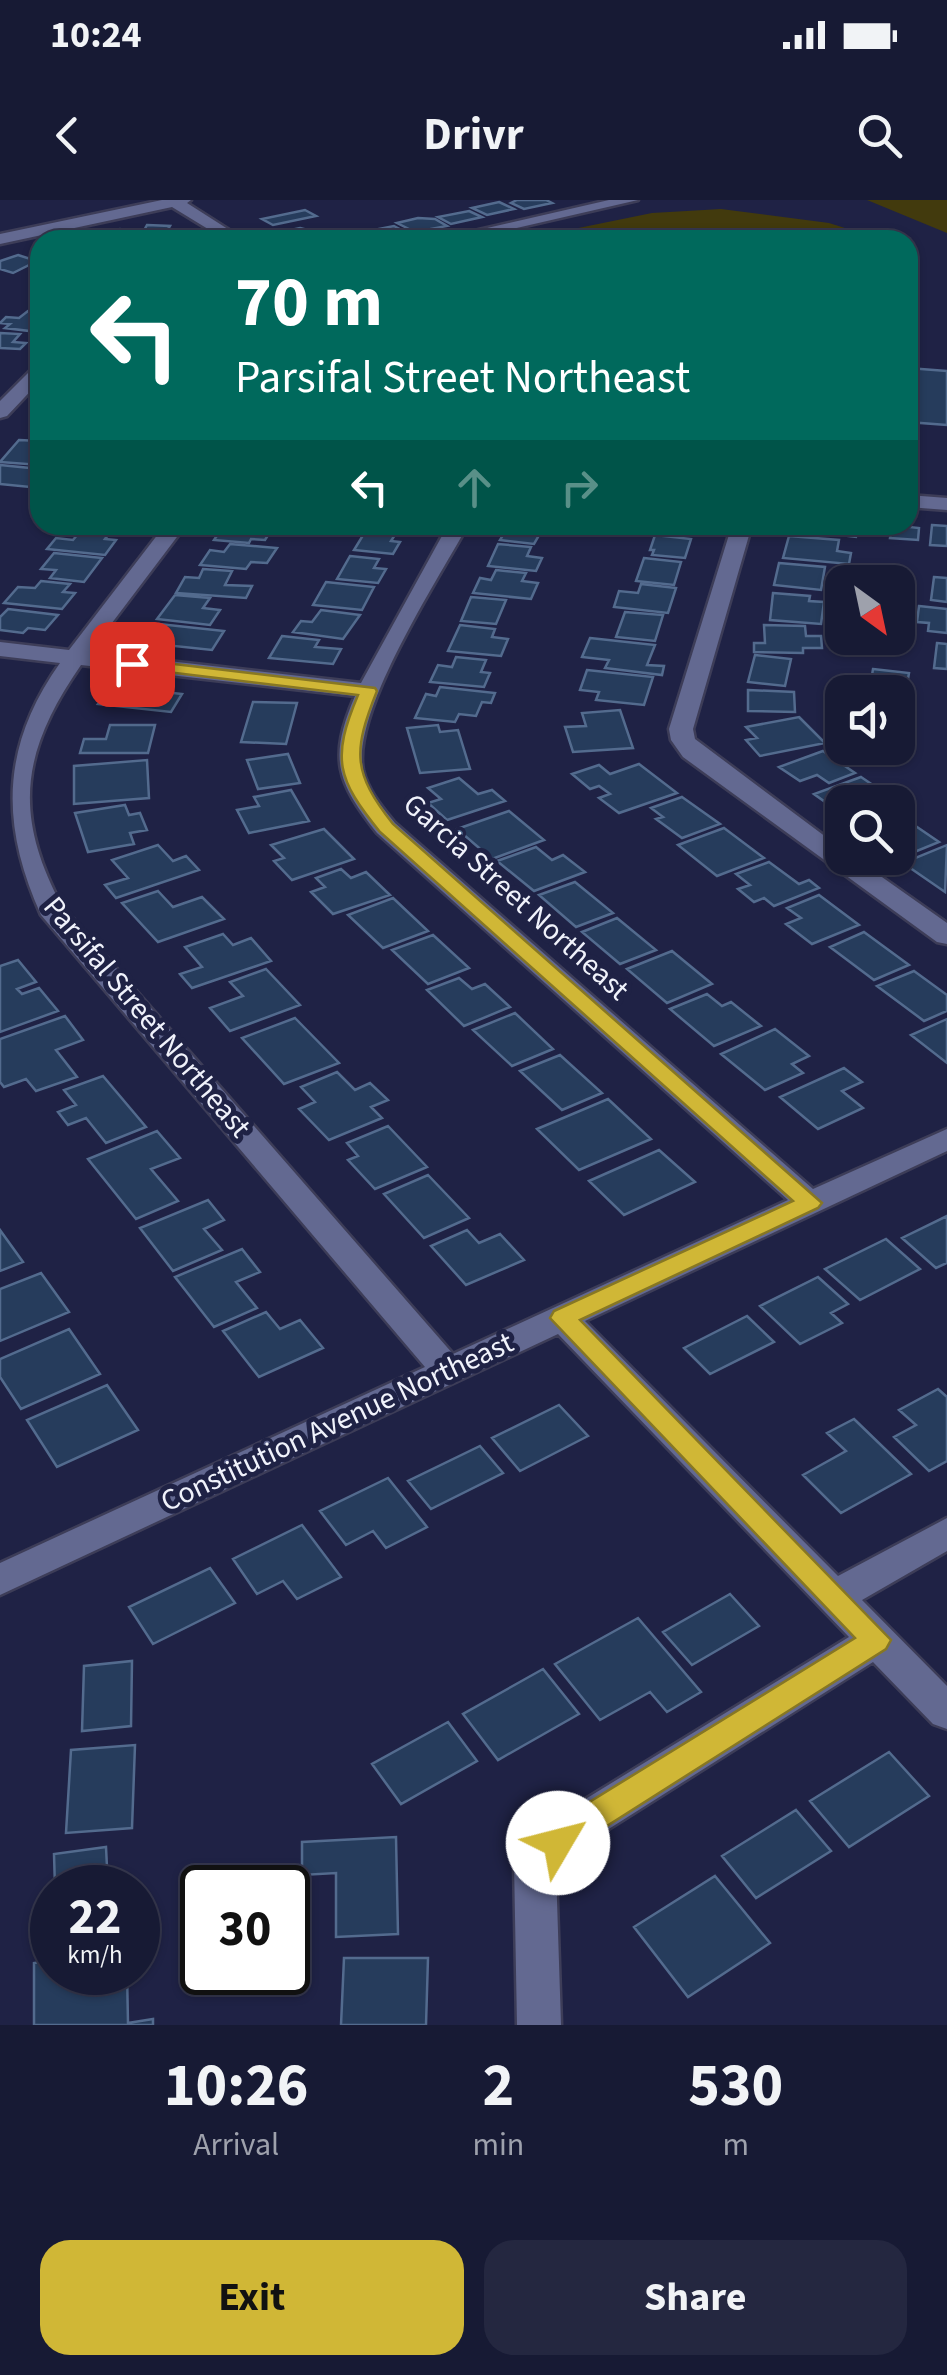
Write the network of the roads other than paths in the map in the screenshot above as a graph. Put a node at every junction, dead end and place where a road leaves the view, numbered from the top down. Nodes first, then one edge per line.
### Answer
1 (630, 200) edge
2 (176, 201) edge
3 (45, 230) edge
4 (222, 230) edge
5 (490, 230) edge
6 (30, 233) edge
7 (0, 240) edge
8 (30, 381) edge
9 (0, 412) edge
10 (918, 501) edge
11 (947, 504) edge
12 (169, 535) edge
13 (453, 535) edge
14 (739, 535) edge
15 (0, 649) edge
16 (78, 658) junction
17 (368, 691) junction
18 (947, 936) edge
19 (947, 1139) edge
20 (810, 1203) junction
21 (562, 1318) junction
22 (448, 1371) junction
23 (947, 1533) edge
24 (5, 1566) edge
25 (834, 1597) junction
26 (876, 1640) junction
27 (947, 1712) edge
28 (539, 2025) edge

1 - 5 street
2 - 3 street
2 - 4 street
6 - 7 street
8 - 9 street
10 - 11 street
12 - 16 street, Parsifal Street Northeast
13 - 17 street, Garcia Street Northeast
14 - 18 street
15 - 16 street
16 - 17 street
16 - 22 street, Parsifal Street Northeast
17 - 20 street, Garcia Street Northeast
19 - 20 street, Constitution Avenue Northeast
20 - 21 street, Constitution Avenue Northeast
21 - 22 street, Constitution Avenue Northeast
21 - 25 street
22 - 24 street, Constitution Avenue Northeast
23 - 25 street
25 - 26 street
26 - 27 street
26 - 28 street

